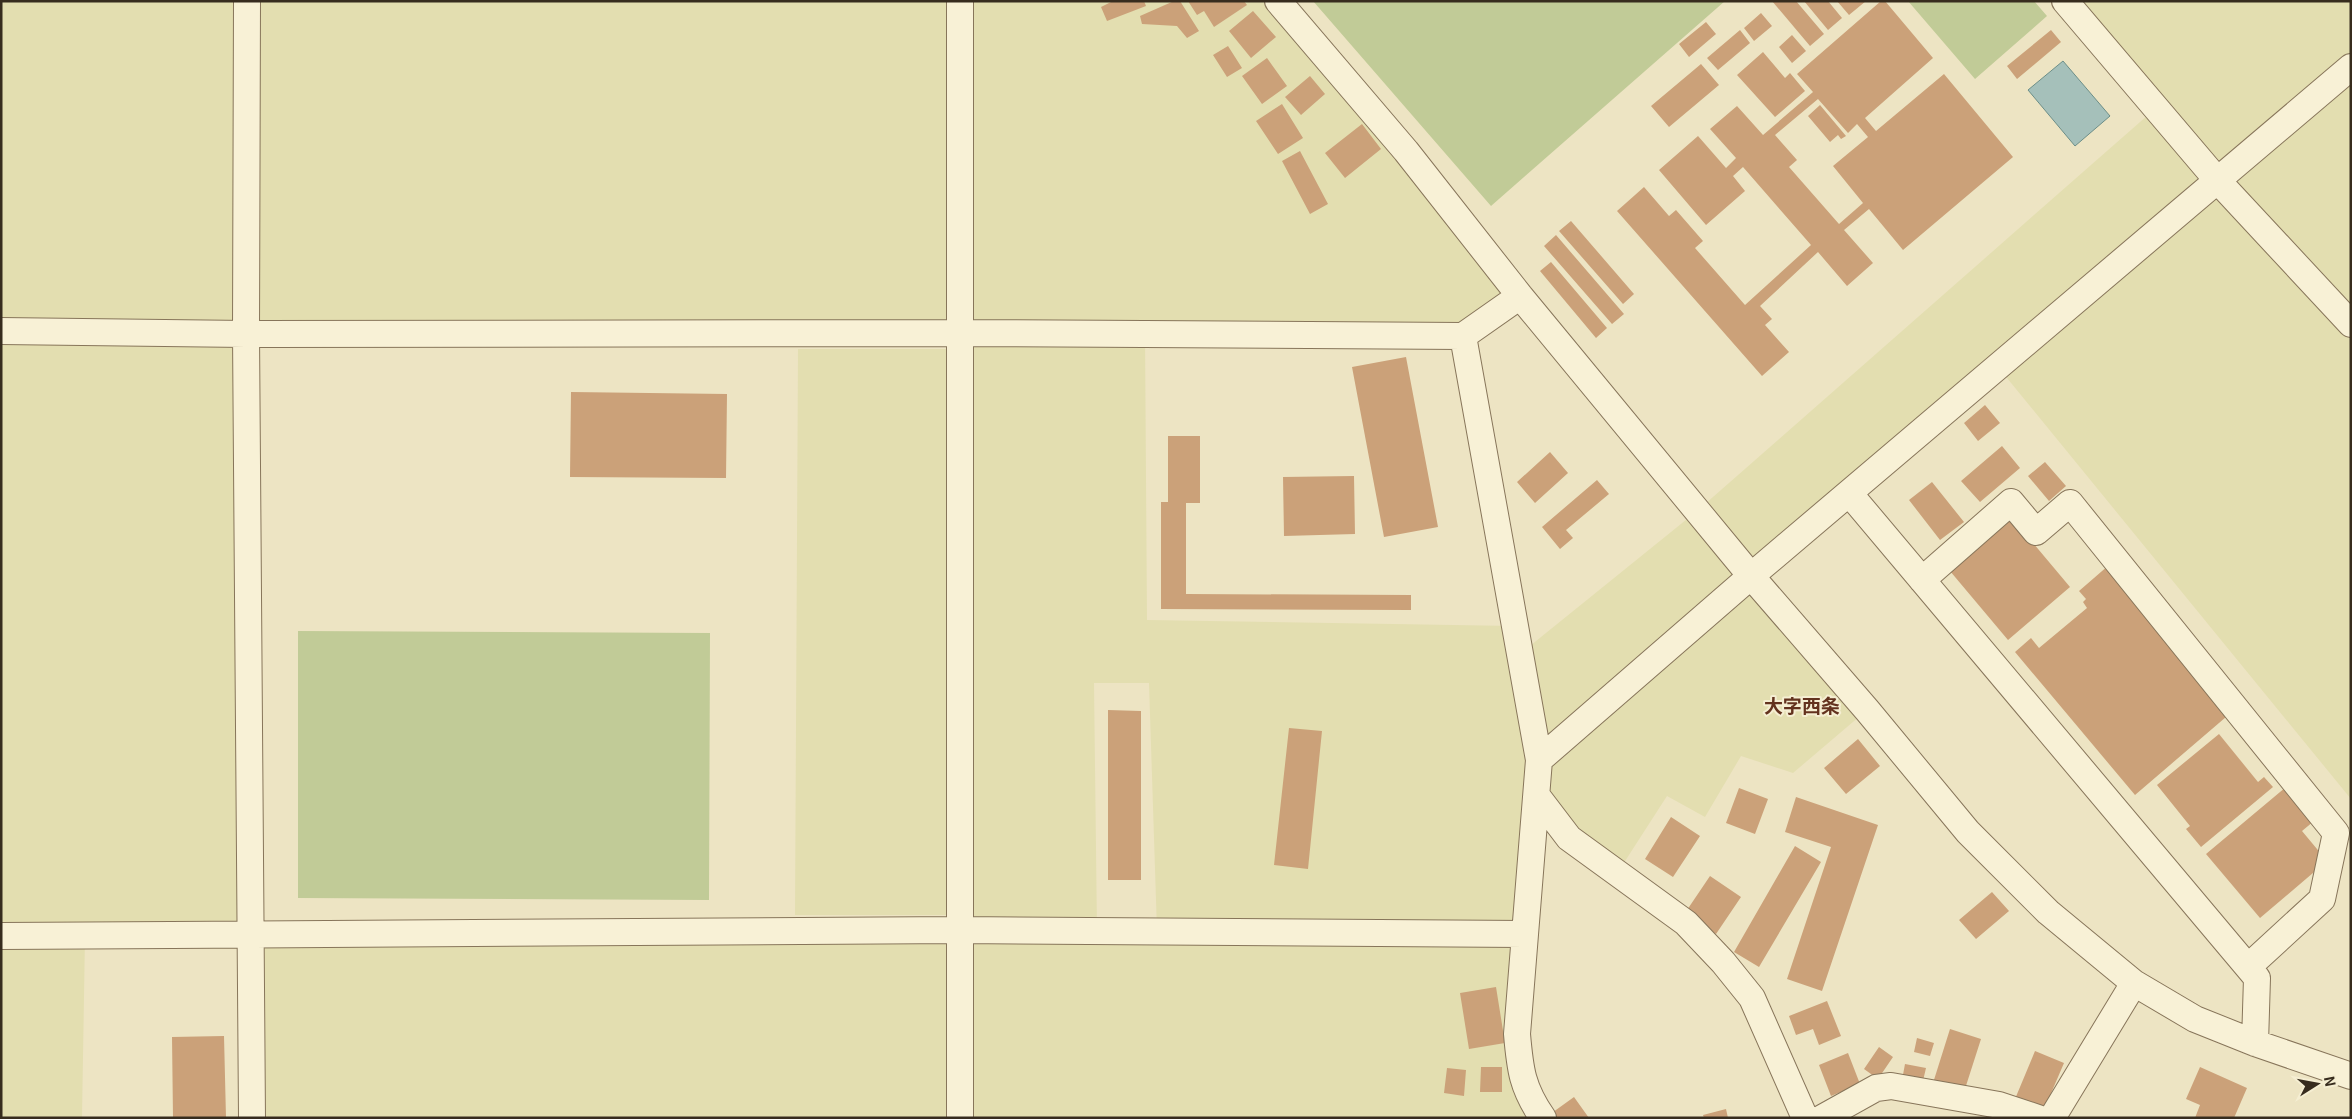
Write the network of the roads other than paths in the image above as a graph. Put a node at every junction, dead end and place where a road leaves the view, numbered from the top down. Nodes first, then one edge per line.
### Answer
1 (247, 1) edge
2 (960, 1) edge
3 (1278, 1) edge
4 (2065, 1) edge
5 (2351, 67) edge
6 (2218, 181) junction
7 (1520, 296) junction
8 (2351, 324) edge
9 (1, 332) edge
10 (960, 333) junction
11 (246, 334) junction
12 (1463, 336) junction
13 (1849, 493) junction
14 (1751, 576) junction
15 (1922, 580) junction
16 (1539, 760) junction
17 (1537, 796) junction
18 (959, 930) junction
19 (1524, 934) junction
20 (1, 936) edge
21 (251, 936) junction
22 (2248, 967) junction
23 (2134, 983) junction
24 (2255, 1043) junction
25 (2351, 1076) edge
26 (252, 1118) edge
27 (960, 1118) edge
28 (1543, 1118) edge
29 (1805, 1118) edge
30 (1822, 1118) edge
31 (2038, 1118) edge
32 (2052, 1118) edge

1 - 11 street
2 - 10 street
3 - 7 street
4 - 6 street
5 - 6 street
6 - 8 street
6 - 13 street
7 - 12 street
7 - 14 street
9 - 11 street
10 - 11 street
10 - 12 street
10 - 18 street
11 - 21 street
12 - 16 street
13 - 14 street
13 - 15 street
14 - 16 street
14 - 23 street
15 - 22 street
15 - 22 street
16 - 17 street
17 - 19 street
17 - 29 street
18 - 19 street
18 - 21 street
18 - 27 street
19 - 28 street
20 - 21 street
21 - 26 street
22 - 24 street
23 - 24 street
23 - 32 street
24 - 25 street
30 - 31 street

